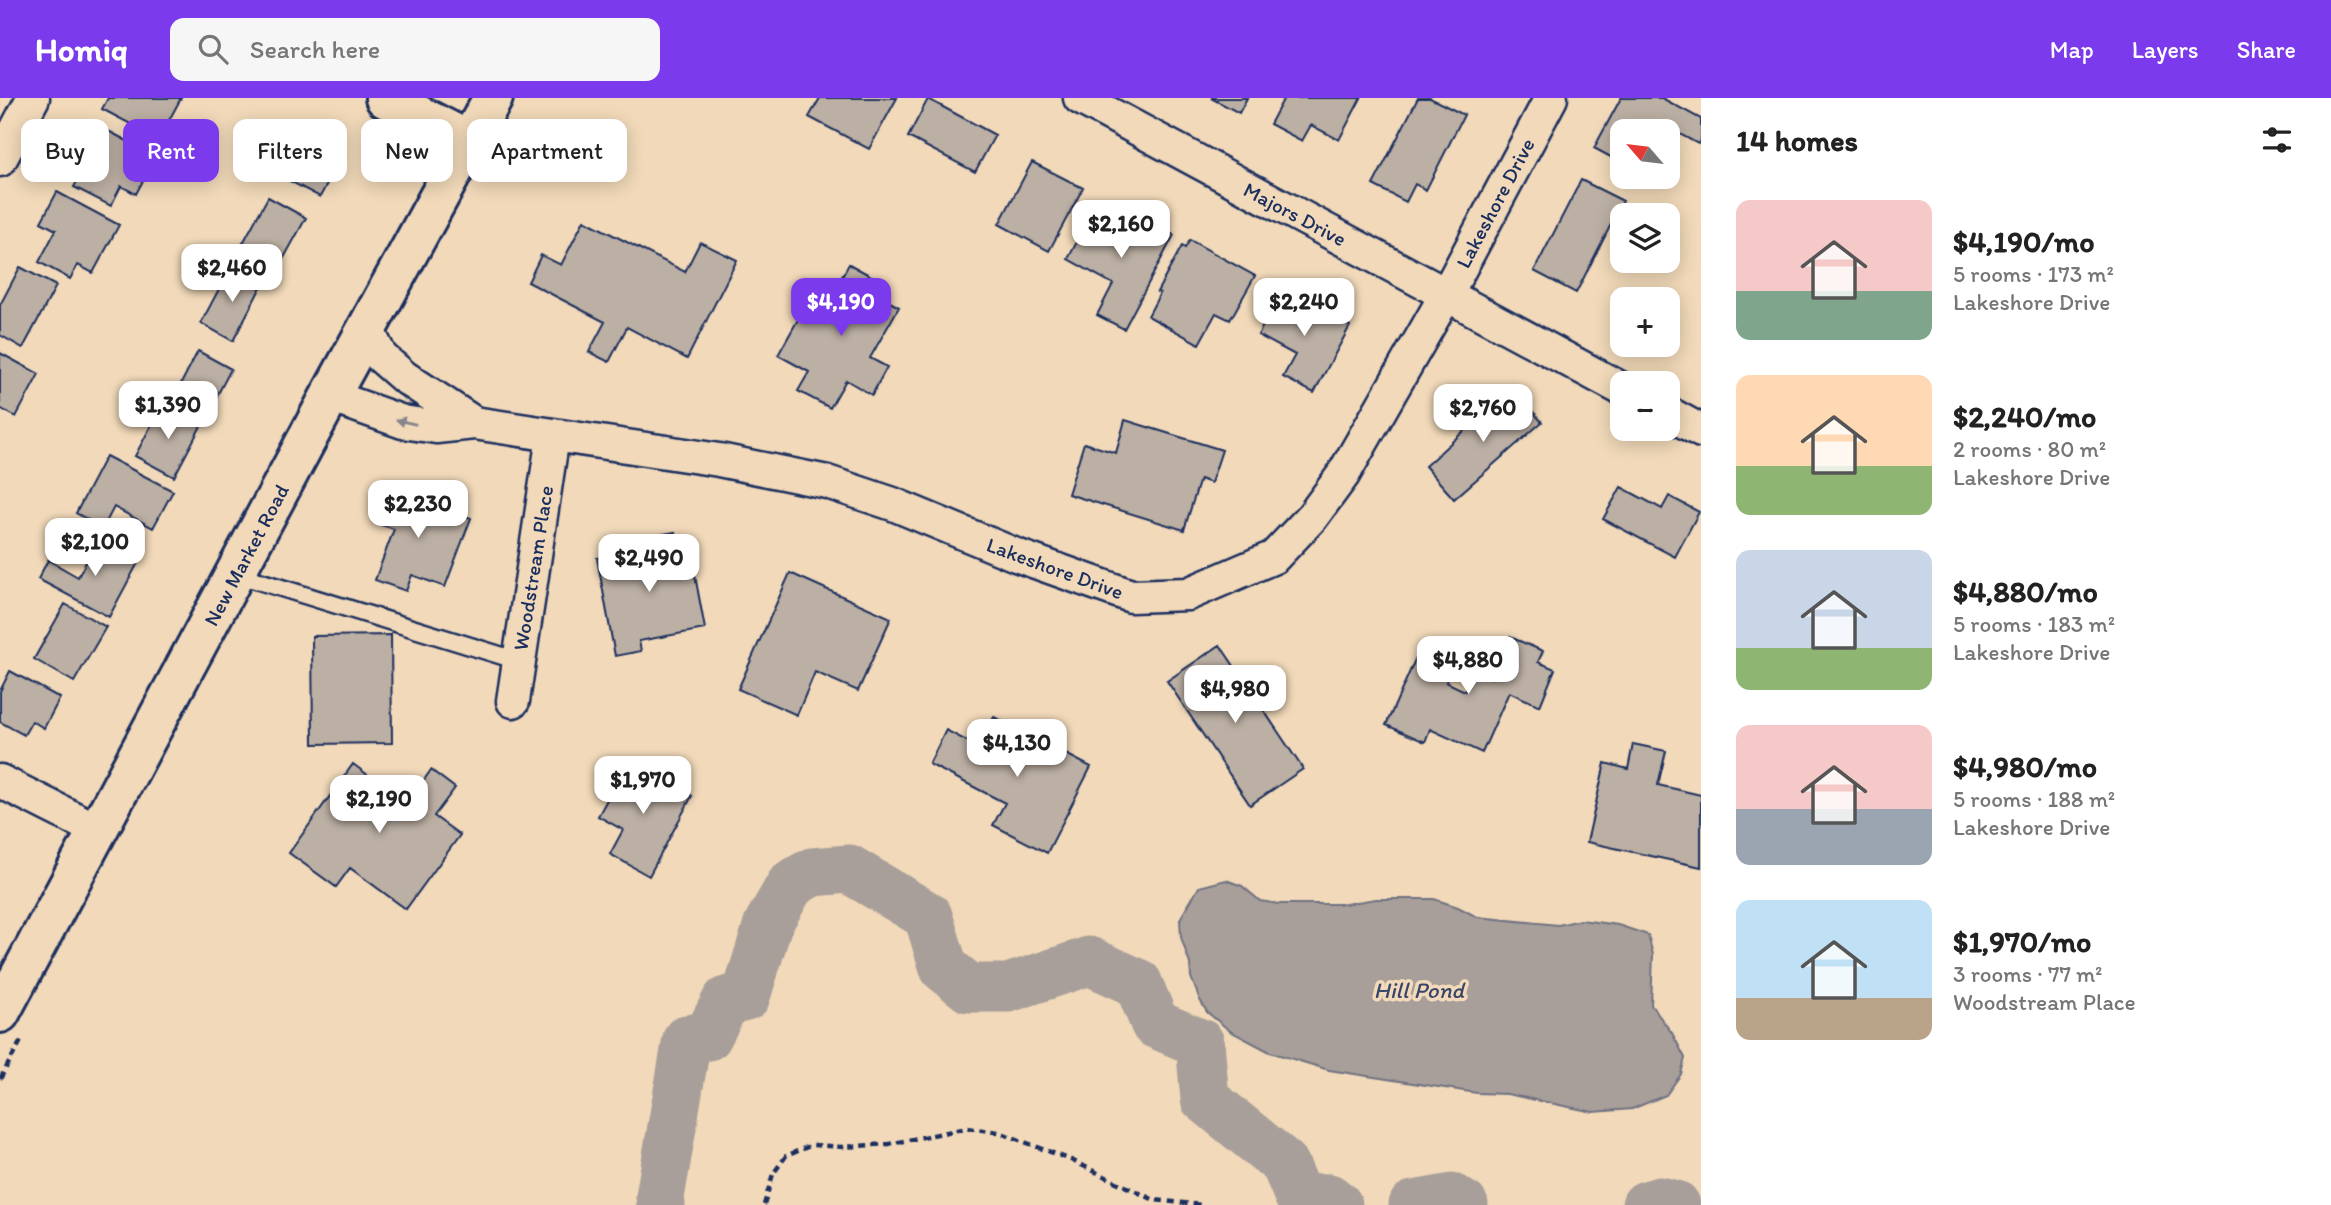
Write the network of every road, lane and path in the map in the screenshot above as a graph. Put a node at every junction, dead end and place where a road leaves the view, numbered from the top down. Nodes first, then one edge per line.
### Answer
1 (33, 98) edge
2 (385, 98) edge
3 (493, 98) edge
4 (1080, 98) edge
5 (1551, 98) edge
6 (481, 119) edge
7 (467, 140) edge
8 (467, 145) edge
9 (0, 160) edge
10 (1446, 295) junction
11 (367, 329) junction
12 (1610, 383) edge
13 (330, 396) junction
14 (1680, 420) edge
15 (474, 423) junction
16 (1701, 431) edge
17 (553, 436) junction
18 (236, 574) junction
19 (519, 661) junction
20 (513, 701) dead end
21 (0, 781) edge
22 (99, 831) junction
23 (0, 1013) edge
24 (764, 1205) edge
25 (1203, 1205) edge

1 - 9 street
2 - 7 street
3 - 6 street, New Market Road
4 - 10 street, Majors Drive
5 - 10 street, Lakeshore Drive
8 - 11 street, New Market Road
10 - 12 street, Majors Drive
10 - 17 street, Lakeshore Drive
11 - 13 street, New Market Road
11 - 15 street, Lakeshore Drive
15 -> 13 street, Lakeshore Drive
13 - 18 street, New Market Road
14 - 16 street
15 - 17 street, Lakeshore Drive
17 - 19 street, Woodstream Place
18 - 19 lane
18 - 22 street, New Market Road
19 - 20 street, Woodstream Place
21 - 22 street
22 - 23 street, New Market Road
24 - 25 path

